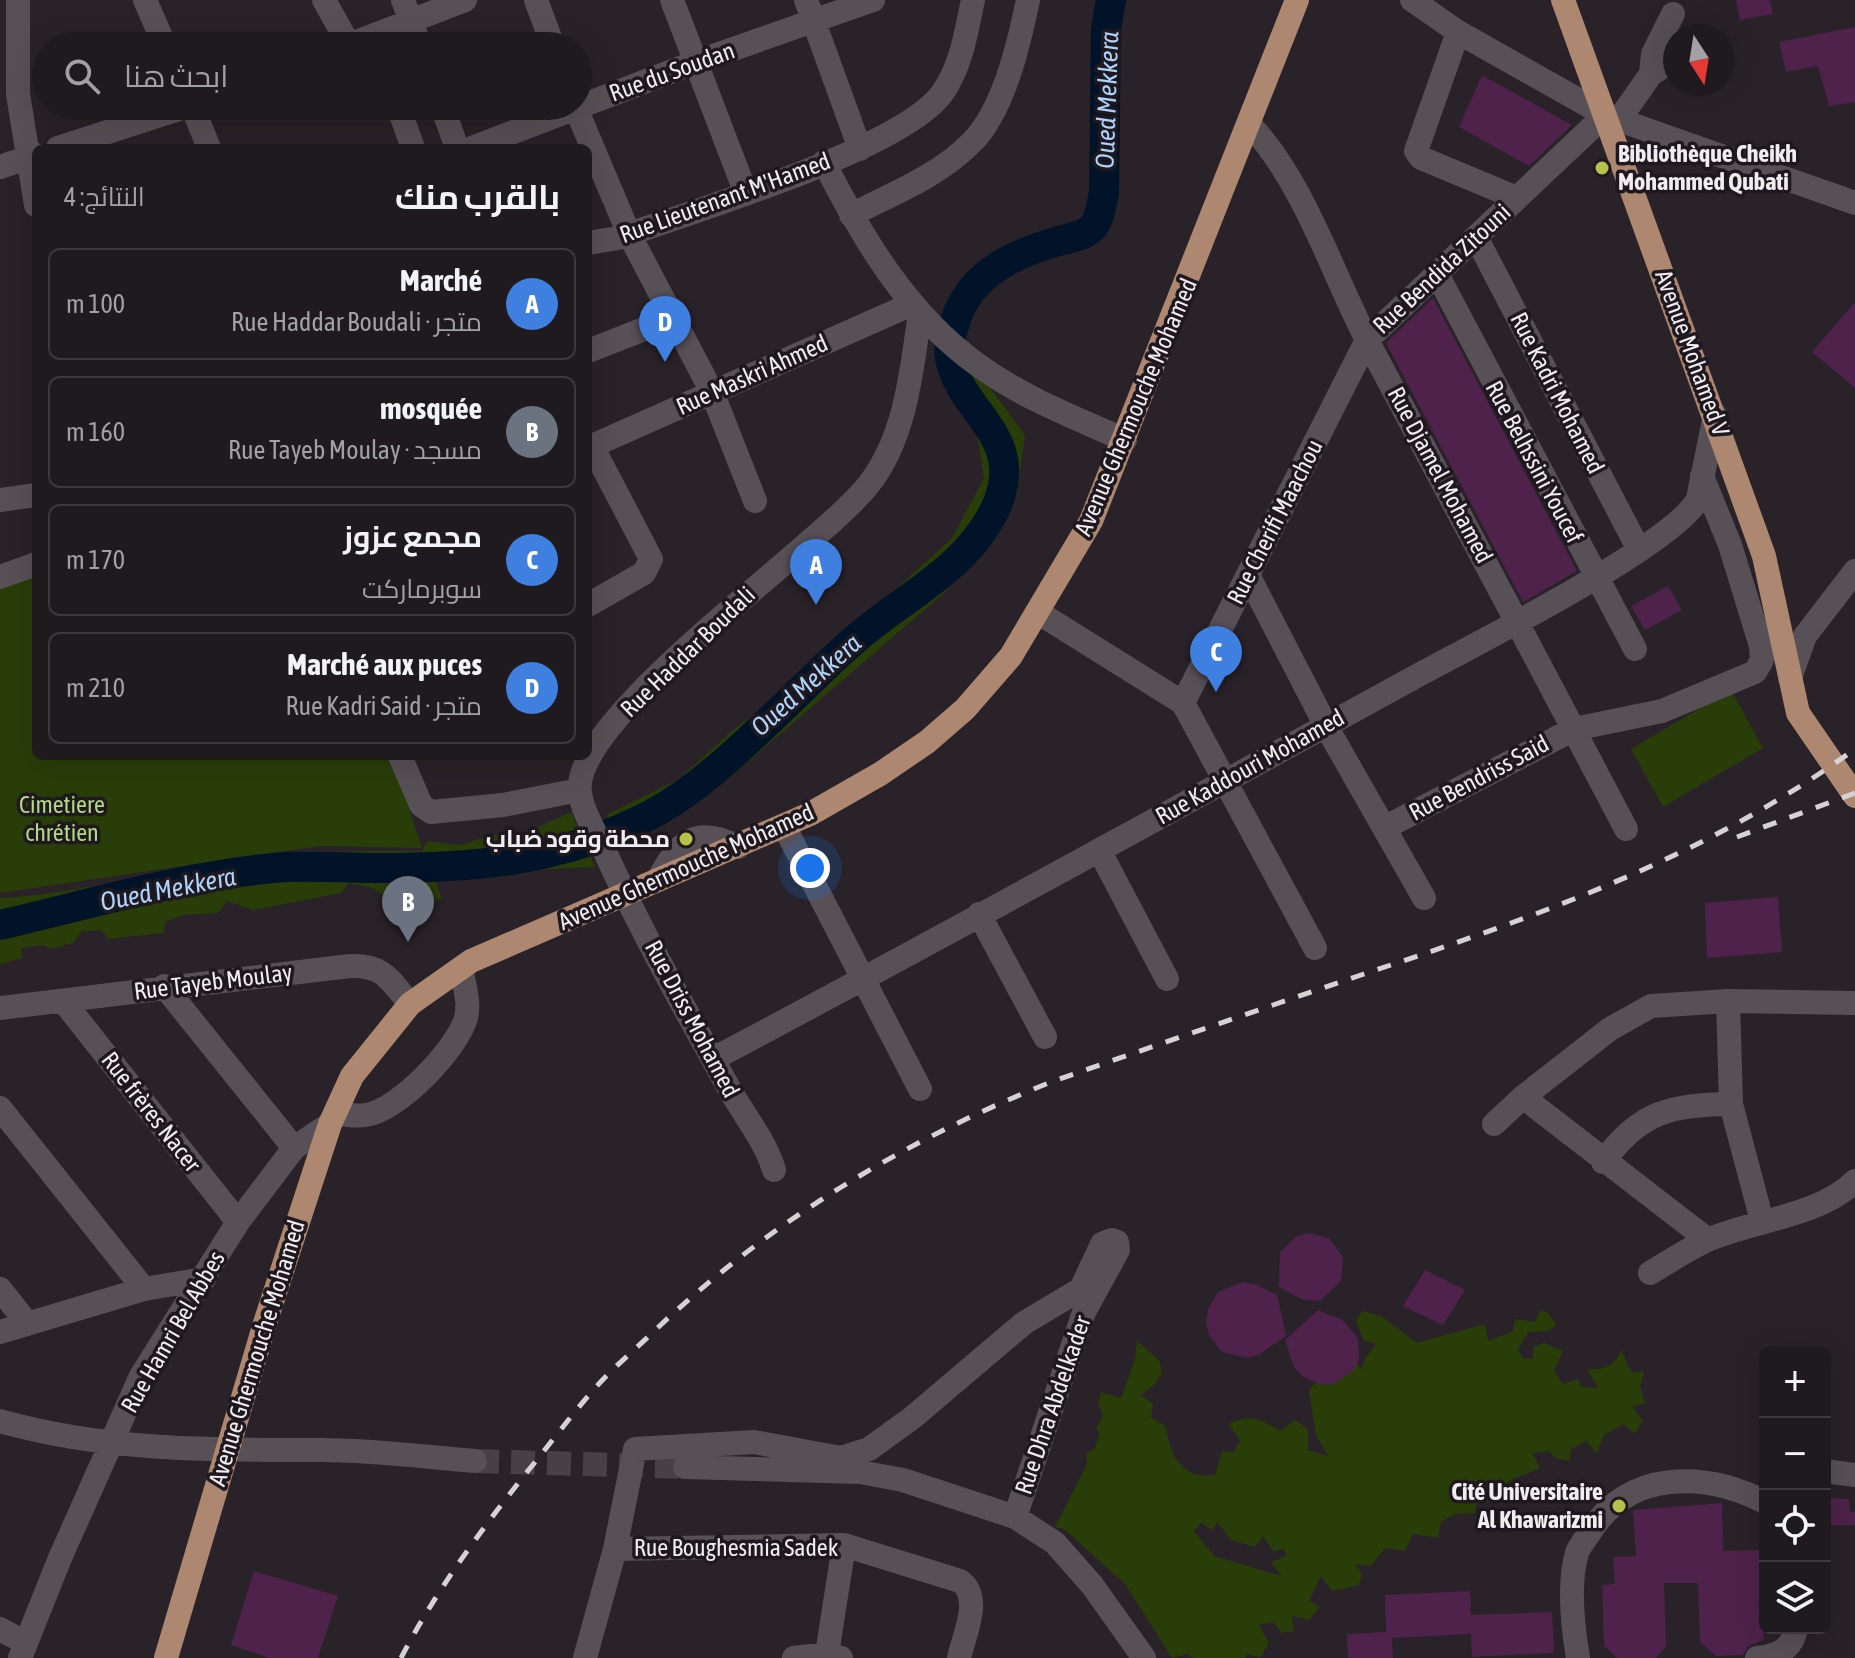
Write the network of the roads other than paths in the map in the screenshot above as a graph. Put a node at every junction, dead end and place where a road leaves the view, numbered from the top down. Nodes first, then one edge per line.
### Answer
1 (18, 0) edge
2 (145, 0) edge
3 (324, 0) edge
4 (465, 0) edge
5 (536, 0) edge
6 (672, 0) edge
7 (873, 0) edge
8 (973, 0) edge
9 (1028, 0) edge
10 (1297, 0) edge
11 (1412, 0) edge
12 (1563, 0) edge
13 (406, 10) edge
14 (810, 11) edge
15 (1673, 14) dead end
16 (159, 32) edge
17 (341, 32) edge
18 (384, 32) edge
19 (415, 32) edge
20 (548, 32) edge
21 (1458, 32) junction
22 (696, 62) junction
23 (1663, 66) edge
24 (1651, 74) junction
25 (592, 100) edge
26 (1611, 118) junction
27 (146, 120) edge
28 (196, 120) edge
29 (403, 120) edge
30 (447, 120) edge
31 (541, 120) edge
32 (582, 120) edge
33 (1250, 125) junction
34 (71, 144) edge
35 (207, 144) edge
36 (412, 144) edge
37 (456, 144) edge
38 (482, 144) edge
39 (592, 144) edge
40 (592, 145) edge
41 (860, 149) junction
42 (32, 156) edge
43 (824, 162) junction
44 (0, 167) edge
45 (745, 191) junction
46 (1517, 198) junction
47 (1855, 203) edge
48 (851, 215) junction
49 (629, 234) junction
50 (1476, 237) junction
51 (592, 242) edge
52 (1437, 274) junction
53 (921, 314) junction
54 (675, 317) junction
55 (1367, 340) junction
56 (592, 349) edge
57 (712, 392) junction
58 (1715, 415) junction
59 (1125, 440) junction
60 (592, 446) edge
61 (592, 446) edge
62 (1702, 476) junction
63 (32, 496) edge
64 (0, 500) edge
65 (755, 501) dead end
66 (1639, 550) junction
67 (32, 565) edge
68 (1855, 571) edge
69 (1248, 575) junction
70 (1595, 576) junction
71 (0, 577) edge
72 (592, 603) edge
73 (1039, 613) junction
74 (1519, 620) junction
75 (1635, 649) dead end
76 (1790, 678) junction
77 (1183, 703) junction
78 (1326, 726) junction
79 (1574, 729) junction
80 (592, 756) edge
81 (402, 760) edge
82 (589, 760) edge
83 (1226, 780) junction
84 (580, 795) junction
85 (1855, 796) edge
86 (784, 826) junction
87 (1384, 828) junction
88 (1626, 829) dead end
89 (1099, 850) junction
90 (624, 893) junction
91 (1424, 898) dead end
92 (979, 914) junction
93 (1315, 948) dead end
94 (461, 969) junction
95 (861, 979) junction
96 (1167, 979) dead end
97 (164, 986) junction
98 (1728, 1001) junction
99 (64, 1002) junction
100 (1855, 1003) edge
101 (410, 1004) junction
102 (0, 1008) edge
103 (1045, 1037) dead end
104 (713, 1059) junction
105 (920, 1089) dead end
106 (1523, 1097) junction
107 (1731, 1104) junction
108 (0, 1108) edge
109 (332, 1119) junction
110 (1494, 1124) dead end
111 (294, 1148) junction
112 (1603, 1162) junction
113 (774, 1170) dead end
114 (1855, 1181) edge
115 (1762, 1221) junction
116 (238, 1222) junction
117 (1708, 1240) junction
118 (1650, 1273) dead end
119 (204, 1279) junction
120 (0, 1289) edge
121 (144, 1289) junction
122 (27, 1323) junction
123 (0, 1332) edge
124 (0, 1421) edge
125 (475, 1461) tunnel mouth
126 (685, 1467) tunnel mouth
127 (1831, 1472) edge
128 (1855, 1475) edge
129 (1759, 1500) edge
130 (1015, 1517) junction
131 (844, 1545) junction
132 (615, 1549) junction
133 (0, 1629) edge
134 (1795, 1634) edge
135 (23, 1650) edge
136 (834, 1656) edge
137 (166, 1658) edge
138 (585, 1658) edge
139 (794, 1658) edge
140 (959, 1658) edge
141 (1144, 1658) edge
142 (1578, 1658) edge
143 (1757, 1658) edge

1 - 42 street
2 - 16 street
3 - 17 street
4 - 13 street
5 - 20 street
6 - 22 street
7 - 14 street, Rue du Soudan
8 - 41 street, Rue Lieutenant M'Hamed
9 - 48 street
10 - 33 main road, Avenue Ghermouche Mohamed
11 - 21 street
12 - 26 main road, Avenue Mohamed V
13 - 18 street
13 - 19 street
14 - 22 street, Rue du Soudan
14 - 41 street
15 - 24 street
21 - 26 street
21 - 46 street, Rue Bendida Zitouni
22 - 25 street, Rue du Soudan
22 - 45 street
23 - 24 street
24 - 26 street, Rue Bendida Zitouni
26 - 46 street, Rue Bendida Zitouni
26 - 47 street
26 - 58 main road, Avenue Mohamed V
27 - 34 street
28 - 35 street
29 - 36 street
30 - 37 street
31 - 38 street, Rue du Soudan
32 - 39 street
33 - 55 street, Rue Djamel Mohamed
33 - 59 main road, Avenue Ghermouche Mohamed
40 - 49 street
41 - 43 street, Rue Lieutenant M'Hamed
42 - 44 street
43 - 45 street, Rue Lieutenant M'Hamed
43 - 48 street
45 - 49 street, Rue Lieutenant M'Hamed
46 - 50 street, Rue Bendida Zitouni
48 - 53 street
49 - 51 street, Rue Lieutenant M'Hamed
49 - 54 street
50 - 52 street, Rue Bendida Zitouni
50 - 66 street, Rue Kadri Mohamed
52 - 55 street, Rue Bendida Zitouni
52 - 70 street, Rue Belhssini Youcef
53 - 57 street, Rue Maskri Ahmed
53 - 59 street
53 - 80 street, Rue Haddar Boudali
54 - 56 street
54 - 57 street
55 - 69 street, Rue Cherifi Maachou
55 - 74 street, Rue Djamel Mohamed
57 - 60 street, Rue Maskri Ahmed
57 - 65 street
58 - 62 street, Rue Kaddouri Mohamed
58 - 76 main road, Avenue Mohamed V
59 - 73 main road, Avenue Ghermouche Mohamed
61 - 72 street, Rue Maskri Ahmed
62 - 66 street, Rue Kaddouri Mohamed
62 - 79 street, Rue Bendriss Said
63 - 64 street
66 - 70 street, Rue Kaddouri Mohamed
67 - 71 street
68 - 76 street
69 - 77 street, Rue Cherifi Maachou
69 - 78 street
70 - 74 street, Rue Kaddouri Mohamed
70 - 75 street, Rue Belhssini Youcef
73 - 77 street
73 - 86 main road, Avenue Ghermouche Mohamed
74 - 78 street, Rue Kaddouri Mohamed
74 - 79 street, Rue Djamel Mohamed
76 - 85 main road, Avenue Mohamed V
77 - 83 street
78 - 83 street, Rue Kaddouri Mohamed
78 - 87 street
79 - 87 street, Rue Bendriss Said
79 - 88 street, Rue Djamel Mohamed
81 - 84 street
82 - 84 street, Rue Haddar Boudali
83 - 89 street, Rue Kaddouri Mohamed
83 - 93 street
84 - 90 street, Rue Driss Mohamed
86 - 90 main road, Avenue Ghermouche Mohamed
86 - 95 street
87 - 91 street
89 - 92 street, Rue Kaddouri Mohamed
89 - 96 street
90 - 94 main road, Avenue Ghermouche Mohamed
90 - 104 street, Rue Driss Mohamed
92 - 95 street, Rue Kaddouri Mohamed
92 - 103 street
94 - 101 main road, Avenue Ghermouche Mohamed
94 - 109 street
95 - 104 street, Rue Kaddouri Mohamed
95 - 105 street
97 - 99 street, Rue Tayeb Moulay
97 - 101 street, Rue Tayeb Moulay
97 - 111 street
98 - 100 street
98 - 106 street
98 - 107 street
99 - 102 street, Rue Tayeb Moulay
99 - 116 street, Rue frères Nacer
101 - 109 main road, Avenue Ghermouche Mohamed
104 - 113 street, Rue Driss Mohamed
106 - 110 street
106 - 112 street
107 - 112 street
107 - 115 street
108 - 121 street
109 - 111 street, Rue Hamri Bel Abbes
109 - 137 main road, Avenue Ghermouche Mohamed
111 - 116 street, Rue Hamri Bel Abbes
112 - 117 street
114 - 115 street
115 - 117 street
116 - 119 street, Rue Hamri Bel Abbes
117 - 118 street
119 - 121 street
119 - 135 street, Rue Hamri Bel Abbes
120 - 122 street
121 - 122 street
122 - 123 street
124 - 125 street
126 - 130 street
127 - 128 street
129 - 142 street
130 - 132 street, Rue Dhra Abdelkader
130 - 141 street
131 - 132 street, Rue Boughesmia Sadek
131 - 136 street
131 - 140 street, Rue Boughesmia Sadek
132 - 138 street
133 - 135 street
134 - 143 street
136 - 139 street

